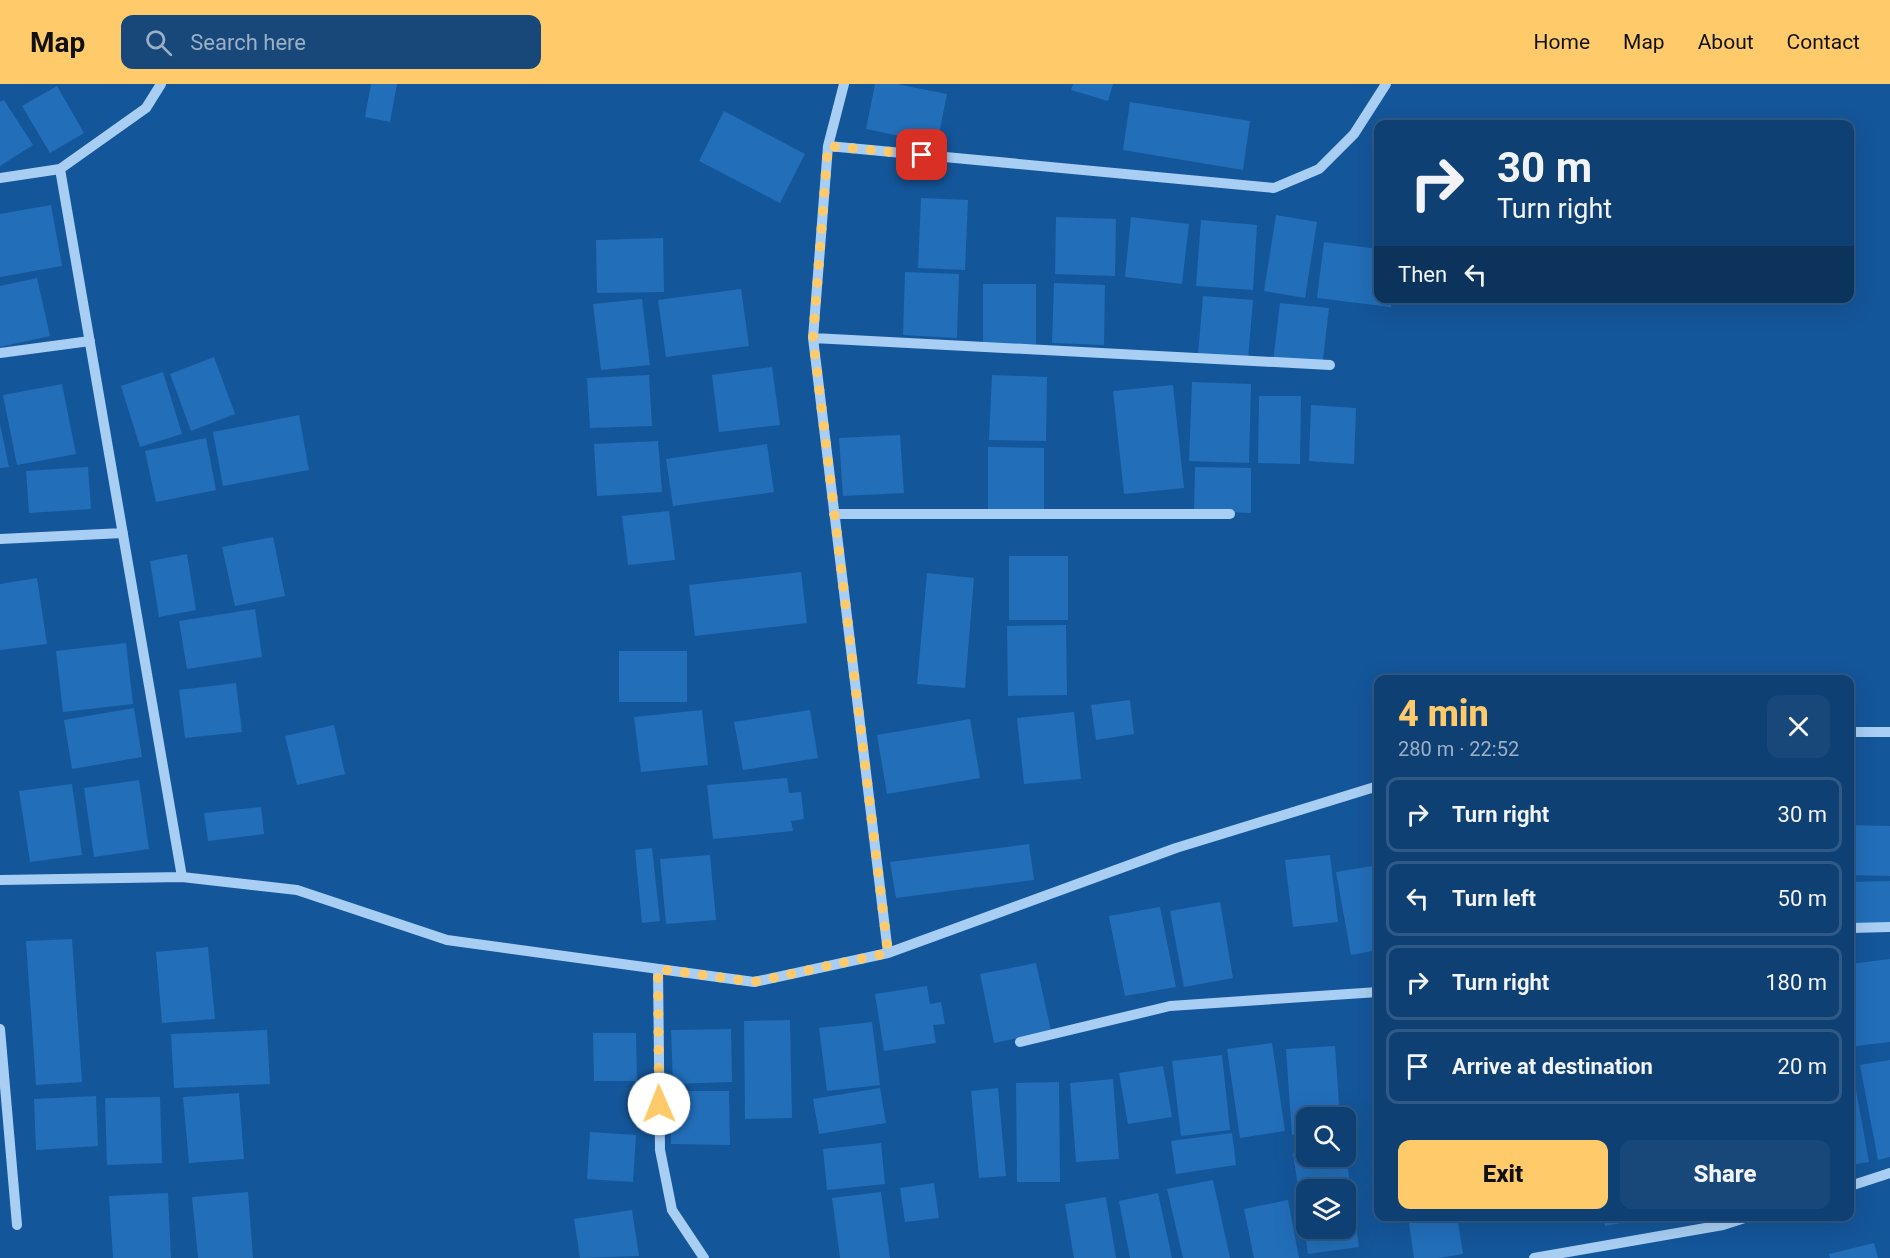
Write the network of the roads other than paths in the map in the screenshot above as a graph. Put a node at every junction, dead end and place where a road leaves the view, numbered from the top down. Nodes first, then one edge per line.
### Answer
1 (161, 84) edge
2 (844, 84) edge
3 (1386, 84) edge
4 (828, 146) junction
5 (60, 169) junction
6 (0, 178) edge
7 (813, 338) junction
8 (90, 341) junction
9 (0, 353) edge
10 (1330, 365) dead end
11 (834, 514) junction
12 (1230, 514) dead end
13 (123, 533) junction
14 (0, 539) edge
15 (1854, 732) edge
16 (1890, 732) edge
17 (1374, 787) edge
18 (182, 877) junction
19 (0, 880) edge
20 (1890, 927) edge
21 (1854, 928) edge
22 (888, 953) junction
23 (658, 969) junction
24 (1374, 992) edge
25 (0, 1029) edge
26 (1020, 1042) dead end
27 (1890, 1173) edge
28 (1854, 1185) edge
29 (1735, 1221) edge
30 (17, 1225) dead end
31 (704, 1258) edge
32 (1534, 1258) edge

1 - 5 street
2 - 4 street
3 - 4 street
4 - 7 street
5 - 6 street
5 - 8 street
7 - 10 street
7 - 11 street
8 - 9 street
8 - 13 street
11 - 12 street
11 - 22 street
13 - 14 street
13 - 18 street
15 - 16 street
17 - 22 street
18 - 19 street
18 - 23 street
20 - 21 street
22 - 23 street
23 - 31 street
24 - 26 street
25 - 30 street
27 - 28 street
29 - 32 street

